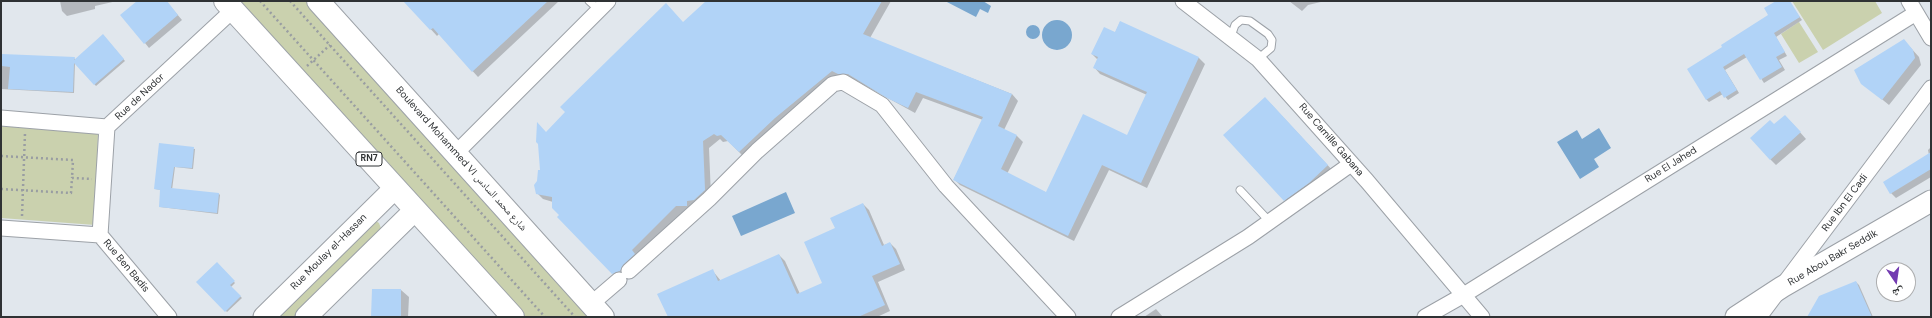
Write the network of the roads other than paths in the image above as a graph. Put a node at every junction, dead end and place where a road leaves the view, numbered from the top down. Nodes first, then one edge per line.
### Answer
1 (318, 1) edge
2 (1183, 1) edge
3 (599, 4) edge
4 (229, 5) edge
5 (1912, 7) edge
6 (1931, 38) edge
7 (1230, 39) junction
8 (1258, 59) junction
9 (1931, 88) edge
10 (1, 118) edge
11 (107, 127) junction
12 (456, 153) junction
13 (1351, 164) junction
14 (395, 188) junction
15 (1240, 190) dead end
16 (1931, 201) edge
17 (415, 210) junction
18 (1270, 222) junction
19 (1, 228) edge
20 (100, 235) junction
21 (1782, 287) junction
22 (1462, 296) junction
23 (314, 313) edge
24 (590, 313) edge
25 (169, 317) edge
26 (264, 317) edge
27 (513, 317) edge
28 (1068, 317) edge
29 (1119, 317) edge
30 (1425, 317) edge
31 (1482, 317) edge
32 (1736, 317) edge
33 (1759, 317) edge

1 - 12 main road, Boulevard Mohammed VI شارع محمد السادس
2 - 7 street, Rue Camille Gabana
3 - 12 street
4 - 11 street, Rue de Nador
4 - 14 main road, RN7
5 - 6 street
5 - 22 street, Rue El Jahed
7 - 8 street, Rue Camille Gabana
7 - 8 lane
8 - 13 street, Rue Camille Gabana
9 - 21 street, Rue Ibn El Cadi
10 - 11 street, Rue de Nador
11 - 20 street
12 - 24 main road, Boulevard Mohammed VI شارع محمد السادس
13 - 18 street
13 - 22 street, Rue Camille Gabana
14 - 17 main road, RN7
14 - 26 street, Rue Moulay el-Hassan
15 - 18 lane
16 - 21 street, Rue Abou Bakr Seddik
17 - 23 street
17 - 27 main road, RN7
18 - 29 street
19 - 20 street, Rue Ben Badis
20 - 25 street, Rue Ben Badis
21 - 32 street, Rue Abou Bakr Seddik
21 - 33 street, Rue Ibn El Cadi
22 - 30 street, Rue El Jahed
22 - 31 street, Rue Camille Gabana
24 - 28 street

